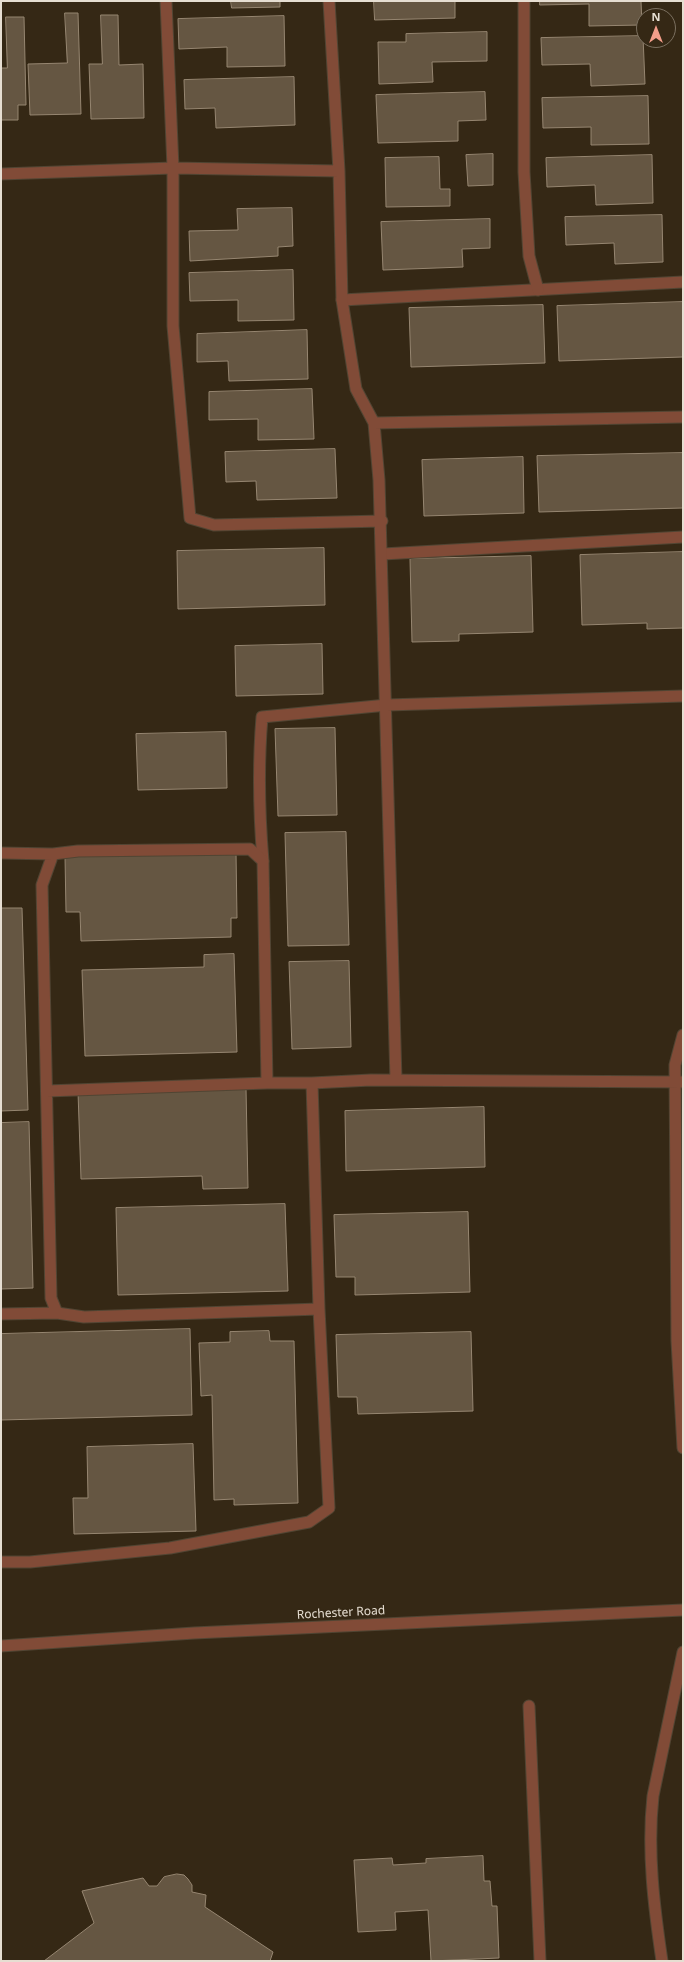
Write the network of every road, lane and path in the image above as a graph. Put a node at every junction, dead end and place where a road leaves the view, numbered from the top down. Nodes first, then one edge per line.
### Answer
1 (166, 1) edge
2 (329, 1) edge
3 (524, 1) edge
4 (173, 168) junction
5 (339, 171) junction
6 (1, 174) edge
7 (683, 282) edge
8 (538, 290) junction
9 (342, 300) junction
10 (683, 417) edge
11 (374, 423) junction
12 (382, 521) junction
13 (683, 537) edge
14 (383, 554) junction
15 (683, 696) edge
16 (386, 705) junction
17 (1, 854) edge
18 (53, 854) junction
19 (263, 861) junction
20 (683, 1035) edge
21 (396, 1080) junction
22 (679, 1082) edge
23 (267, 1083) junction
24 (312, 1083) junction
25 (47, 1090) junction
26 (319, 1308) junction
27 (57, 1313) junction
28 (1, 1314) edge
29 (683, 1448) edge
30 (1, 1562) edge
31 (683, 1610) edge
32 (1, 1646) edge
33 (683, 1652) edge
34 (529, 1706) dead end
35 (540, 1961) edge
36 (662, 1961) edge

1 - 4 street
2 - 5 street
3 - 8 street
4 - 5 street
4 - 6 street
4 - 12 street
5 - 9 street
7 - 8 street
8 - 9 street
9 - 11 street
10 - 11 street
11 - 12 street
12 - 14 street
13 - 14 street
14 - 16 street
15 - 16 street
16 - 19 street
16 - 21 street
17 - 18 street
18 - 19 street
18 - 25 street
19 - 23 street
20 - 22 street
21 - 22 street
21 - 24 street
22 - 29 street
23 - 24 street
23 - 25 street
24 - 26 street
25 - 27 street
26 - 27 street
26 - 30 street
27 - 28 street
31 - 32 street, Rochester Road
33 - 36 street
34 - 35 street

